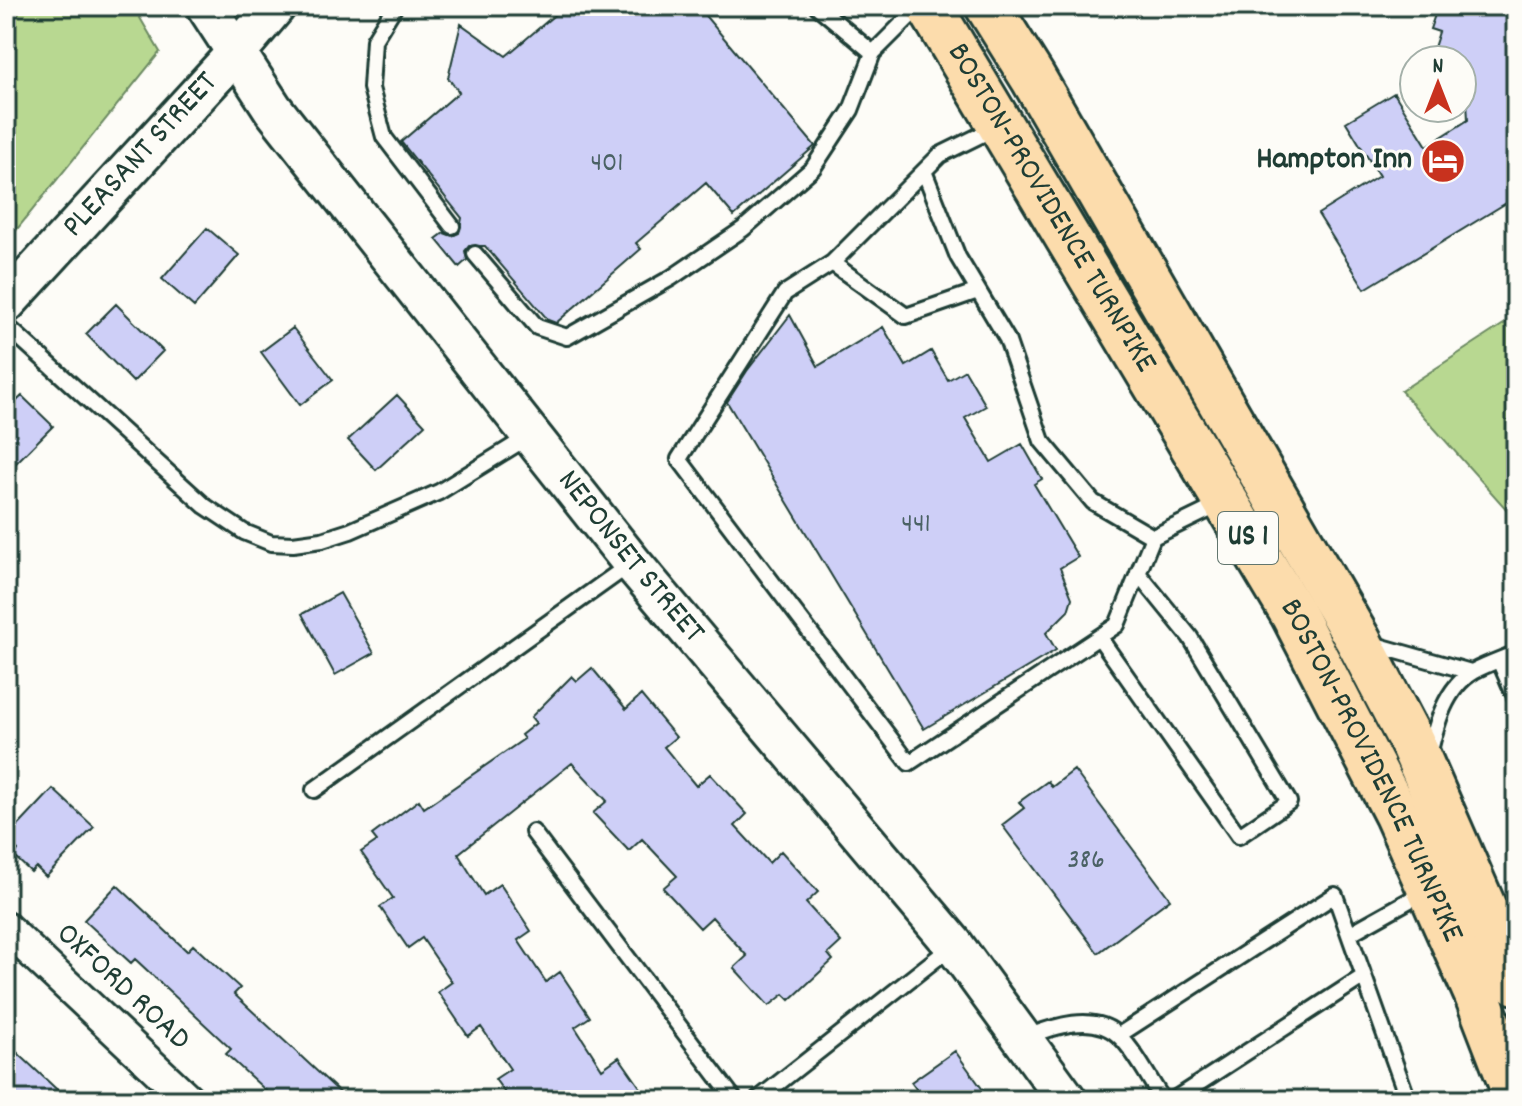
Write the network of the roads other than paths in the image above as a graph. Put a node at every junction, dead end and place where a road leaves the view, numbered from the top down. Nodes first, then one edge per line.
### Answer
1 (206, 6) edge
2 (276, 6) edge
3 (395, 6) edge
4 (817, 6) edge
5 (920, 6) edge
6 (929, 6) edge
7 (988, 6) edge
8 (873, 53) junction
9 (235, 54) junction
10 (1001, 125) junction
11 (924, 171) junction
12 (452, 226) dead end
13 (475, 254) dead end
14 (832, 263) junction
15 (978, 291) junction
16 (6, 303) edge
17 (6, 325) edge
18 (531, 435) junction
19 (1226, 501) junction
20 (1153, 537) junction
21 (632, 563) junction
22 (1138, 573) junction
23 (1099, 637) junction
24 (1358, 640) junction
25 (1516, 653) edge
26 (1499, 660) junction
27 (1471, 672) junction
28 (1516, 699) edge
29 (1424, 772) junction
30 (314, 790) dead end
31 (533, 832) dead end
32 (1430, 889) junction
33 (6, 928) edge
34 (1349, 934) junction
35 (954, 945) junction
36 (1364, 976) junction
37 (1516, 982) edge
38 (1119, 1035) junction
39 (1023, 1038) junction
40 (1516, 1096) edge
41 (189, 1100) edge
42 (735, 1100) edge
43 (757, 1100) edge
44 (1067, 1100) edge
45 (1163, 1100) edge
46 (1173, 1100) edge
47 (1408, 1100) edge

1 - 9 street, NEPONSET STREET
2 - 9 street, PLEASANT STREET
3 - 12 lane
4 - 8 lane
5 - 8 lane
6 - 10 main road, BOSTON-PROVIDENCE TURNPIKE / US 1
7 - 24 main road, BOSTON-PROVIDENCE TURNPIKE / US 1
8 - 13 lane
9 - 16 street, PLEASANT STREET
9 - 18 street, NEPONSET STREET
10 - 11 lane
10 - 19 main road, BOSTON-PROVIDENCE TURNPIKE / US 1
11 - 14 lane
11 - 15 lane
14 - 15 lane
14 - 23 lane
15 - 20 lane
17 - 18 lane
18 - 21 street, NEPONSET STREET
19 - 20 lane
19 - 32 main road, BOSTON-PROVIDENCE TURNPIKE / US 1
20 - 22 lane
21 - 30 lane
21 - 35 street, NEPONSET STREET
22 - 23 lane
22 - 23 lane
24 - 27 lane
24 - 29 main road, BOSTON-PROVIDENCE TURNPIKE / US 1
25 - 26 lane
26 - 27 lane
26 - 28 lane
27 - 29 lane
29 - 37 main road, BOSTON-PROVIDENCE TURNPIKE / US 1
31 - 42 lane
32 - 34 lane
32 - 40 main road, BOSTON-PROVIDENCE TURNPIKE / US 1
33 - 41 street, OXFORD ROAD
34 - 36 lane
34 - 38 lane
35 - 39 street, NEPONSET STREET
35 - 43 lane
36 - 46 lane
36 - 47 lane
38 - 39 lane
38 - 45 lane
39 - 44 street, NEPONSET STREET

